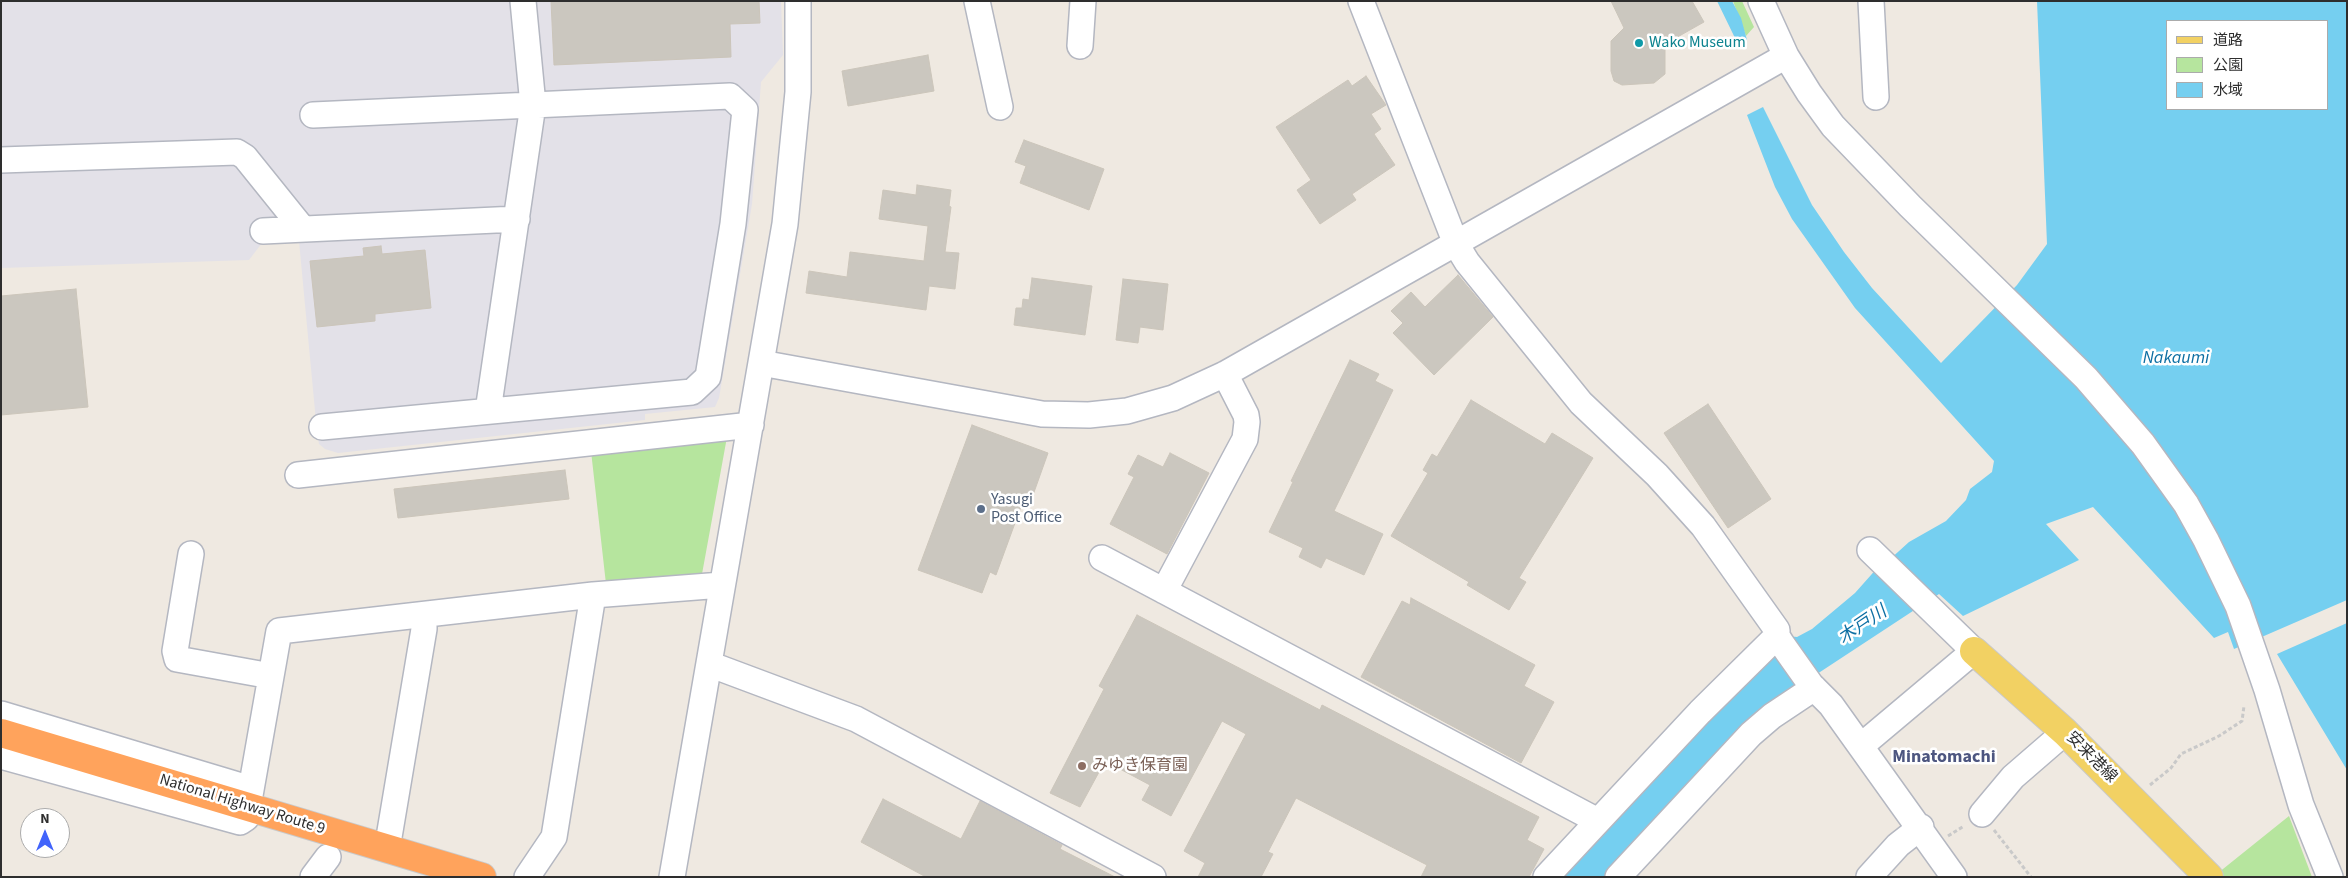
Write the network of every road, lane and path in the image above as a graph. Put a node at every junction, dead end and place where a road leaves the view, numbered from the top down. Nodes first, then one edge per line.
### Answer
1 (523, 1) edge
2 (798, 1) edge
3 (978, 1) edge
4 (1083, 1) edge
5 (1361, 1) edge
6 (1761, 1) edge
7 (1872, 1) edge
8 (1080, 46) dead end
9 (1786, 56) junction
10 (1876, 97) dead end
11 (533, 105) junction
12 (1000, 108) dead end
13 (313, 115) dead end
14 (1, 160) edge
15 (518, 218) junction
16 (303, 229) junction
17 (263, 231) dead end
18 (1456, 244) junction
19 (761, 363) junction
20 (1225, 374) junction
21 (488, 411) junction
22 (751, 426) junction
23 (322, 427) dead end
24 (298, 475) dead end
25 (191, 554) dead end
26 (1874, 554) dead end
27 (1102, 558) dead end
28 (722, 585) junction
29 (1164, 591) junction
30 (593, 595) junction
31 (424, 615) junction
32 (1780, 640) junction
33 (1974, 651) junction
34 (709, 664) junction
35 (271, 676) junction
36 (1813, 686) junction
37 (2244, 706) dead end
38 (1, 714) edge
39 (2065, 732) junction
40 (1, 733) edge
41 (1861, 746) junction
42 (1, 756) edge
43 (250, 798) junction
44 (2133, 800) junction
45 (1982, 814) junction
46 (1598, 821) junction
47 (1927, 836) junction
48 (387, 849) junction
49 (328, 857) dead end
50 (2202, 875) edge
51 (313, 877) edge
52 (482, 877) edge
53 (527, 877) edge
54 (672, 877) edge
55 (1153, 877) edge
56 (1546, 877) edge
57 (1618, 877) edge
58 (1870, 877) edge
59 (1954, 877) edge
60 (2031, 877) edge
61 (2330, 877) edge

1 - 11 street
2 - 19 street
3 - 12 street
4 - 8 street
5 - 18 street
6 - 9 street
7 - 10 street
9 - 18 street
9 - 61 street
11 - 13 street
11 - 15 street
11 - 21 street
14 - 16 street
15 - 16 street
15 - 21 street
16 - 17 street
18 - 20 street
18 - 32 street
19 - 20 street
19 - 22 street
20 - 29 street
21 - 23 street
22 - 24 street
22 - 28 street
25 - 35 street
26 - 33 street
27 - 29 street
28 - 30 street
28 - 34 street
29 - 46 street
30 - 31 street
30 - 53 street
31 - 35 street
31 - 48 street
32 - 36 street
32 - 46 street
33 - 39 main road, 安来港線
33 - 41 street
34 - 54 street
34 - 55 street
35 - 43 street
36 - 41 street
36 - 57 street
37 - 44 path
38 - 43 street
39 - 44 main road, 安来港線
39 - 45 street
40 - 43 highway, National Highway Route 9
41 - 47 street
42 - 43 street
43 - 48 highway, National Highway Route 9
44 - 50 main road, 安来港線
45 - 47 path
45 - 60 path
46 - 56 street
47 - 58 street
47 - 59 street
48 - 52 highway, National Highway Route 9
49 - 51 street

